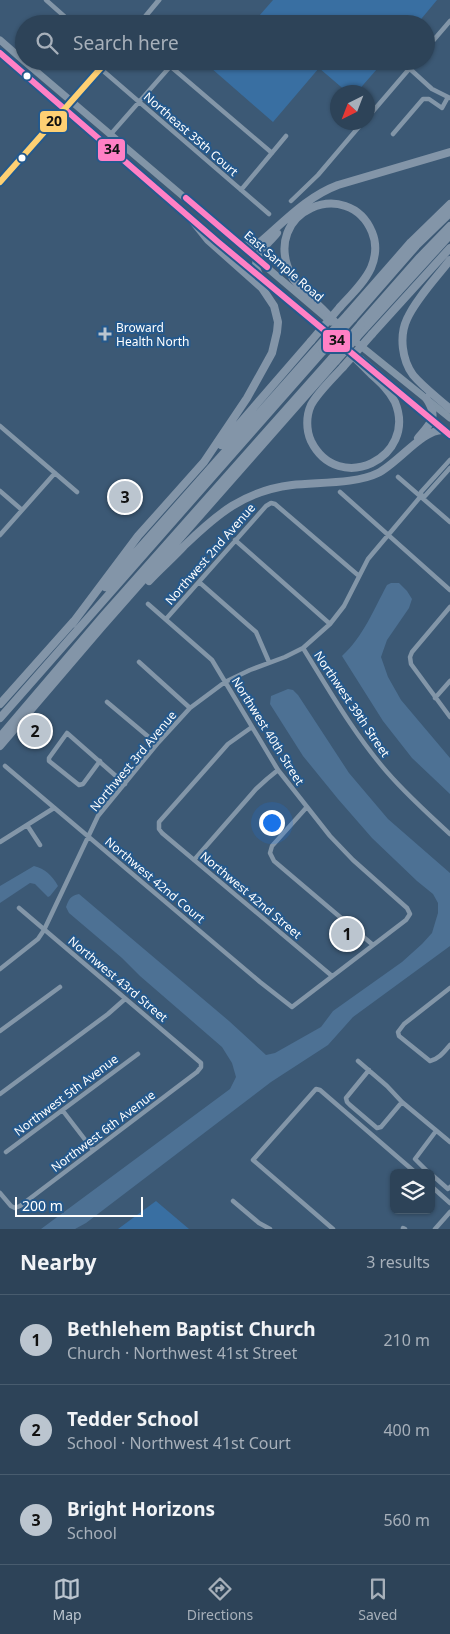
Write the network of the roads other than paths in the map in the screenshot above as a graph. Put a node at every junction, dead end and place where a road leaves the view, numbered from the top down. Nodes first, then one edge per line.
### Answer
1 (46, 0) edge
2 (159, 0) edge
3 (63, 15) edge
4 (146, 15) edge
5 (450, 22) edge
6 (435, 39) edge
7 (0, 40) edge
8 (0, 53) edge
9 (15, 53) edge
10 (15, 66) edge
11 (20, 70) edge
12 (34, 70) edge
13 (100, 70) edge
14 (102, 70) edge
15 (167, 70) edge
16 (175, 70) edge
17 (409, 70) edge
18 (411, 70) edge
19 (449, 98) edge
20 (71, 102) junction
21 (139, 102) junction
22 (65, 109) junction
23 (375, 109) edge
24 (356, 130) edge
25 (393, 134) dead end
26 (110, 135) junction
27 (286, 136) dead end
28 (450, 152) edge
29 (272, 154) junction
30 (0, 182) edge
31 (241, 190) junction
32 (292, 201) dead end
33 (450, 204) edge
34 (450, 213) edge
35 (269, 214) dead end
36 (192, 220) junction
37 (286, 221) junction
38 (450, 226) edge
39 (450, 235) edge
40 (242, 245) junction
41 (450, 248) edge
42 (257, 258) junction
43 (450, 260) edge
44 (260, 277) junction
45 (350, 316) junction
46 (363, 326) junction
47 (345, 334) junction
48 (338, 341) junction
49 (321, 349) junction
50 (334, 360) junction
51 (426, 398) junction
52 (450, 409) edge
53 (450, 418) edge
54 (432, 420) junction
55 (0, 426) edge
56 (447, 432) edge
57 (416, 442) junction
58 (450, 460) edge
59 (204, 462) junction
60 (450, 468) edge
61 (55, 473) junction
62 (398, 477) dead end
63 (0, 491) edge
64 (77, 492) dead end
65 (340, 492) dead end
66 (421, 496) junction
67 (22, 510) junction
68 (450, 522) edge
69 (388, 534) junction
70 (0, 535) edge
71 (235, 540) junction
72 (359, 576) junction
73 (199, 582) junction
74 (450, 590) edge
75 (148, 604) dead end
76 (450, 607) edge
77 (103, 616) junction
78 (166, 619) junction
79 (72, 624) junction
80 (330, 624) junction
81 (102, 628) junction
82 (303, 648) junction
83 (138, 662) dead end
84 (268, 662) junction
85 (450, 681) edge
86 (225, 682) junction
87 (435, 698) junction
88 (107, 702) dead end
89 (0, 704) edge
90 (190, 708) junction
91 (450, 717) edge
92 (0, 718) edge
93 (252, 727) junction
94 (0, 731) edge
95 (0, 737) edge
96 (157, 744) junction
97 (0, 746) edge
98 (100, 761) junction
99 (5, 766) dead end
100 (278, 770) junction
101 (125, 784) junction
102 (54, 808) junction
103 (306, 808) junction
104 (27, 825) junction
105 (450, 834) edge
106 (88, 836) junction
107 (0, 842) edge
108 (40, 845) dead end
109 (194, 860) junction
110 (19, 908) dead end
111 (44, 930) junction
112 (373, 945) junction
113 (0, 959) edge
114 (5, 965) junction
115 (0, 968) edge
116 (332, 976) junction
117 (60, 987) dead end
118 (450, 988) edge
119 (125, 999) junction
120 (0, 1023) edge
121 (2, 1030) edge
122 (450, 1045) edge
123 (138, 1054) dead end
124 (358, 1061) dead end
125 (201, 1067) joint
126 (369, 1070) junction
127 (0, 1094) edge
128 (402, 1102) junction
129 (63, 1111) junction
130 (436, 1131) junction
131 (450, 1142) edge
132 (93, 1150) junction
133 (6, 1152) dead end
134 (411, 1169) edge
135 (425, 1169) edge
136 (435, 1178) edge
137 (450, 1187) edge
138 (435, 1190) edge
139 (0, 1193) edge
140 (233, 1201) dead end
141 (450, 1203) edge
142 (450, 1212) edge
143 (270, 1229) edge
144 (334, 1229) edge
145 (435, 1229) edge

1 - 3 street
2 - 4 street
5 - 6 street
7 - 9 main road, East Sample Road
8 - 10 main road, East Sample Road
11 - 22 main road, East Sample Road
12 - 20 main road, East Sample Road
13 - 20 street
14 - 21 street, Northeast 35th Court
15 - 21 street
16 - 29 street
17 - 23 street
18 - 19 street
19 - 25 street
20 - 22 street
20 - 26 main road, East Sample Road
21 - 26 street
21 - 31 street, Northeast 35th Court
22 - 30 street
22 - 36 main road, East Sample Road
24 - 32 street
26 - 40 main road, East Sample Road
27 - 29 street
28 - 37 highway
29 - 31 street
31 - 35 street, Northeast 35th Court
33 - 45 highway
34 - 45 highway
36 - 44 main road, East Sample Road
36 - 59 highway
37 - 40 highway
37 - 42 highway
38 - 46 highway
39 - 46 highway
40 - 42 main road, East Sample Road
41 - 48 highway, bridge
42 - 44 highway
42 - 47 main road, East Sample Road
43 - 52 highway
44 - 48 main road, East Sample Road
45 - 49 highway, bridge
46 - 50 highway, bridge
47 - 51 main road, East Sample Road
47 - 59 highway, bridge
48 - 54 main road, East Sample Road
49 - 79 highway
49 - 92 highway
50 - 77 highway
50 - 81 highway
51 - 53 main road, East Sample Road
51 - 54 highway
54 - 56 main road, East Sample Road
54 - 57 highway
55 - 61 street
56 - 57 highway
57 - 81 highway
58 - 66 street, Northwest 3rd Avenue
59 - 79 highway
60 - 66 street, Northwest 3rd Avenue
61 - 64 street
61 - 67 street
62 - 66 street
63 - 67 street
65 - 69 street
66 - 68 street
66 - 69 street, Northwest 3rd Avenue
67 - 70 street
69 - 72 street, Northwest 3rd Avenue
69 - 74 street
71 - 72 street, Northwest 2nd Avenue
71 - 73 street, Northwest 2nd Avenue
71 - 80 street
72 - 80 street, Northwest 3rd Avenue
73 - 78 street, Northwest 2nd Avenue
73 - 84 street
75 - 78 street, Northwest 40th Street
76 - 87 street
77 - 94 highway
77 - 95 highway
78 - 86 street, Northwest 40th Street
79 - 89 highway
80 - 82 street, Northwest 3rd Avenue
81 - 97 highway
82 - 84 street, Northwest 3rd Avenue
82 - 105 street, Northwest 39th Street
83 - 90 street
84 - 86 street, Northwest 3rd Avenue
85 - 87 street
86 - 90 street, Northwest 3rd Avenue
86 - 93 street, Northwest 40th Street
87 - 91 street
88 - 96 street
90 - 96 street, Northwest 3rd Avenue
93 - 100 street, Northwest 40th Street
93 - 109 street, Northwest 42nd Street
96 - 101 street, Northwest 3rd Avenue
98 - 98 street
98 - 101 street
99 - 102 street, Northwest 42nd Court
100 - 103 street, Northwest 40th Street
100 - 109 street
101 - 106 street, Northwest 3rd Avenue
102 - 104 street
102 - 106 street, Northwest 42nd Court
103 - 112 street
103 - 112 street, Northwest 40th Street
104 - 107 street
104 - 108 street
106 - 111 street, Northwest 3rd Avenue
106 - 116 street, Northwest 42nd Court
109 - 116 street, Northwest 42nd Street
110 - 111 street, Northwest 43rd Street
111 - 114 street, Northwest 3rd Avenue
111 - 119 street, Northwest 43rd Street
112 - 116 street
113 - 114 street
114 - 115 street, Northwest 3rd Avenue
117 - 121 street
118 - 122 street
119 - 125 street, Northwest 43rd Street
119 - 127 street
120 - 121 street
123 - 129 street, Northwest 5th Avenue
124 - 126 street
125 - 132 street, Northwest 6th Avenue
126 - 128 street
126 - 128 street
128 - 130 street
129 - 132 street
129 - 133 street, Northwest 5th Avenue
130 - 131 street
130 - 135 street
132 - 139 street, Northwest 6th Avenue
134 - 144 street
136 - 137 street
138 - 141 street
140 - 143 street
142 - 145 street

